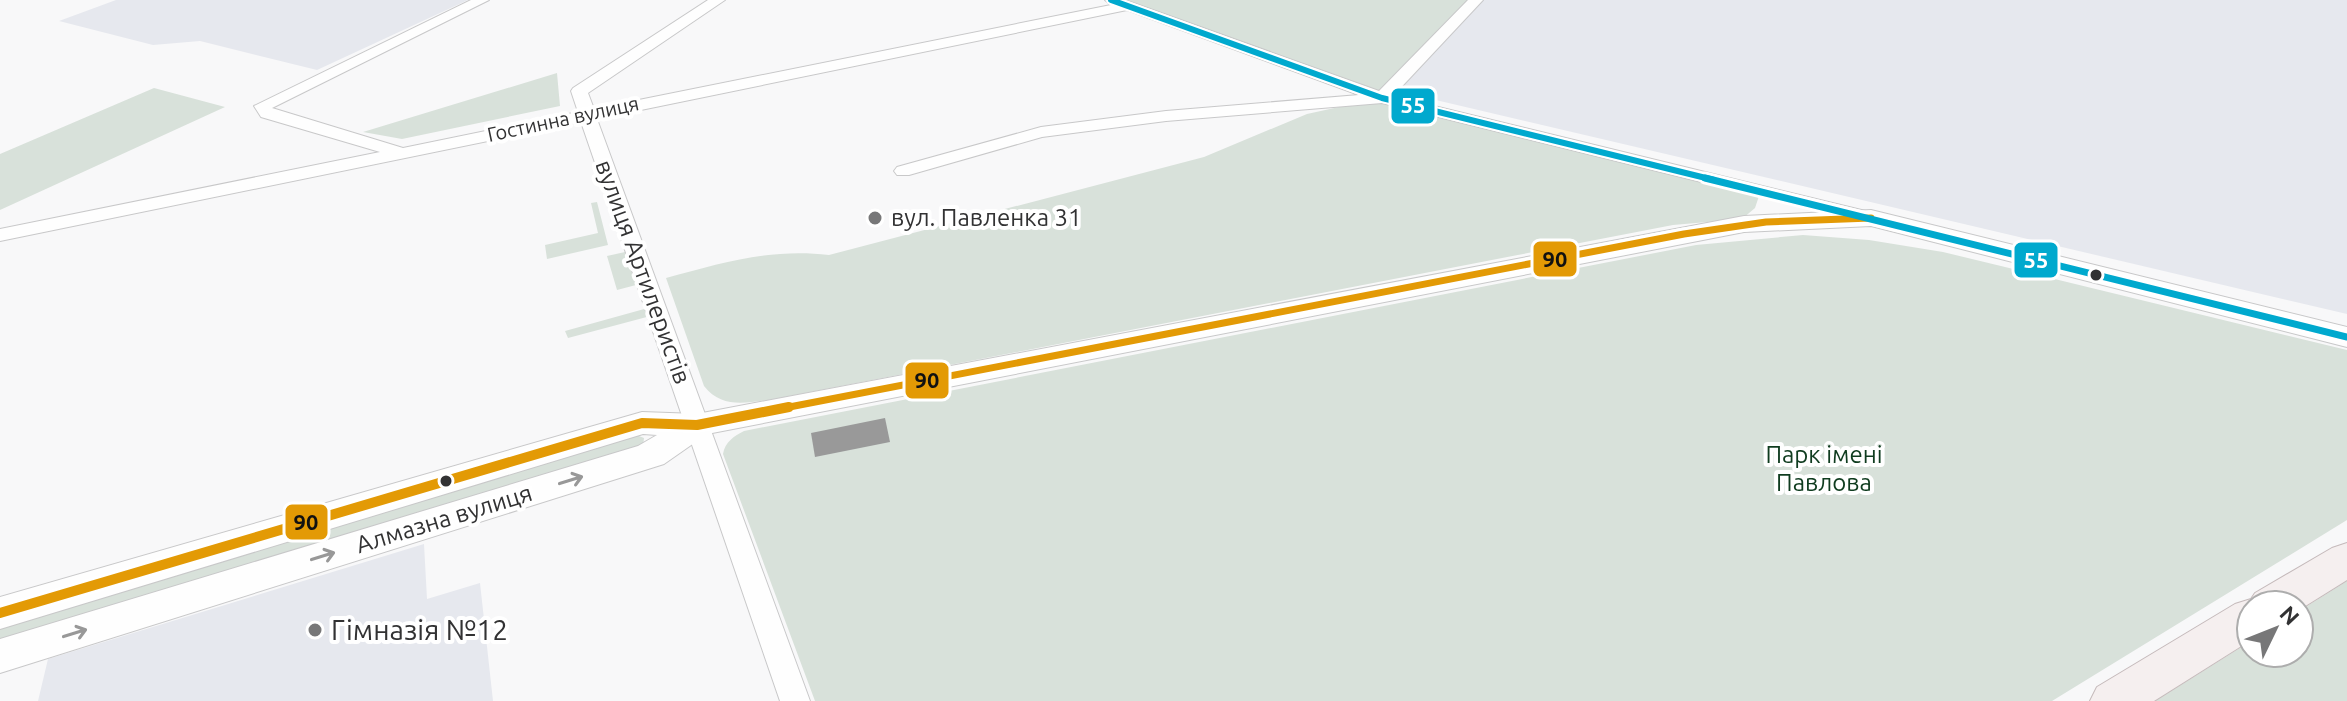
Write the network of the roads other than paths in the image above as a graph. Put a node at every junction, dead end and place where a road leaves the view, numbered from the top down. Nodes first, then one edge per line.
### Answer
1 (482, 0) edge
2 (718, 0) edge
3 (1476, 0) edge
4 (1118, 3) edge
5 (1382, 98) junction
6 (588, 114) junction
7 (400, 153) junction
8 (903, 171) dead end
9 (1871, 218) junction
10 (0, 235) edge
11 (2347, 337) edge
12 (697, 425) junction
13 (2347, 559) edge
14 (2297, 589) edge
15 (0, 613) edge
16 (2235, 627) edge
17 (0, 656) edge
18 (795, 701) edge
19 (2114, 701) edge

1 - 7 street
2 - 6 street
3 - 5 street
4 - 5 street
4 - 6 street, Гостинна вулиця
5 - 8 street
5 - 9 street
6 - 7 street, Гостинна вулиця
6 - 12 street, вулиця Артилеристів
7 - 10 street, Гостинна вулиця
9 - 11 street, Алмазна вулиця
9 - 12 street, Алмазна вулиця
12 - 15 street, Алмазна вулиця
17 -> 12 street, Алмазна вулиця
12 - 18 street, вулиця Артилеристів
13 - 14 main road
16 - 19 main road

